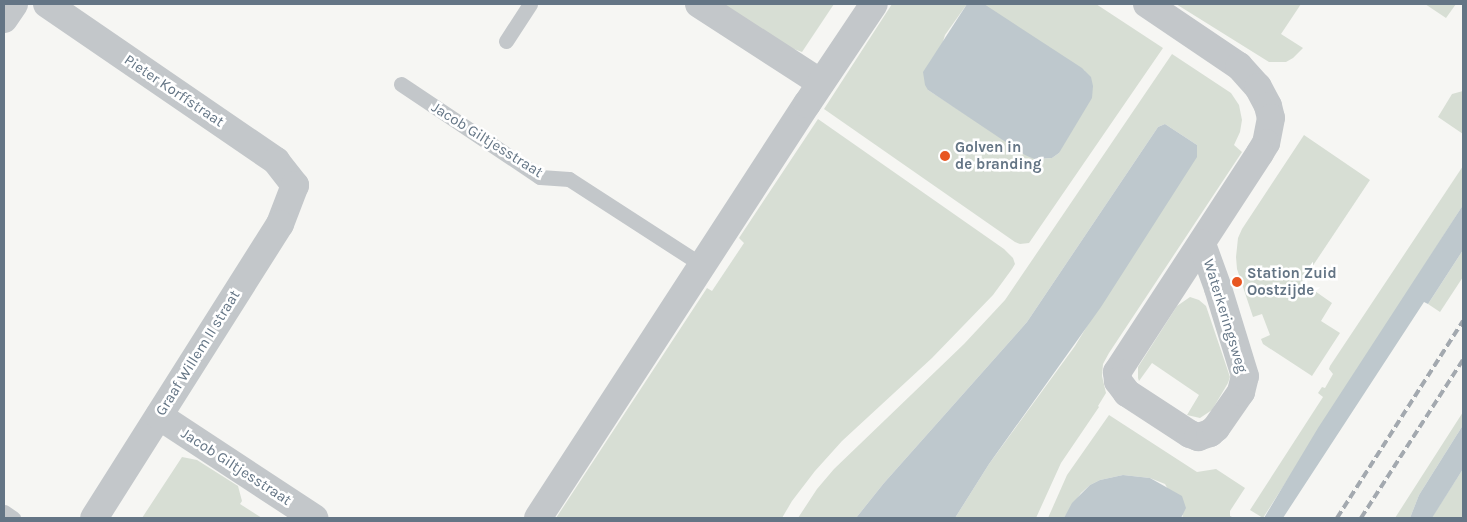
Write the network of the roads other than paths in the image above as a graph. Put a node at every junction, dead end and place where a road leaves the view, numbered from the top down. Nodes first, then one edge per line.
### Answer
1 (14, 4) edge
2 (47, 4) edge
3 (530, 4) edge
4 (699, 4) edge
5 (874, 4) edge
6 (1147, 4) edge
7 (4, 18) edge
8 (506, 42) dead end
9 (821, 83) junction
10 (401, 84) dead end
11 (295, 185) joint
12 (1202, 244) junction
13 (702, 265) junction
14 (159, 416) junction
15 (4, 512) edge
16 (13, 518) edge
17 (94, 518) edge
18 (314, 518) edge
19 (538, 518) edge

1 - 7 street
2 - 11 street, Pieter Korffstraat
3 - 8 lane
4 - 9 street
5 - 9 street
6 - 12 street, Waterkeringsweg
9 - 13 street
10 - 13 lane, Jacob Giltjesstraat
11 - 14 street, Graaf Willem II straat
12 - 12 street, Waterkeringsweg
13 - 19 street
14 - 17 street, Graaf Willem II straat
14 - 18 street, Jacob Giltjesstraat
15 - 16 lane

